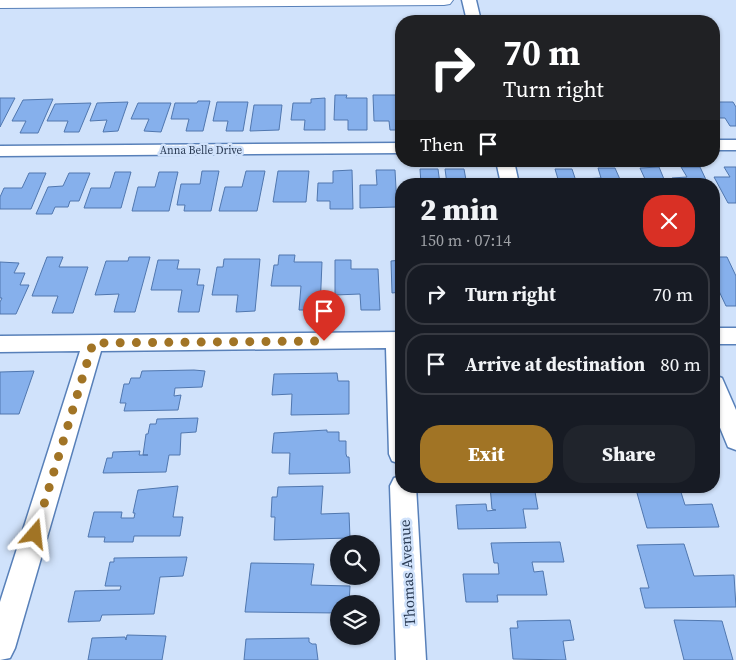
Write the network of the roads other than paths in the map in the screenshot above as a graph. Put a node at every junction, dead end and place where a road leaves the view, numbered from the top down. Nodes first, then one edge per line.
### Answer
1 (444, 0) edge
2 (470, 0) edge
3 (0, 3) edge
4 (473, 15) edge
5 (736, 144) edge
6 (720, 145) edge
7 (395, 148) edge
8 (0, 151) edge
9 (720, 336) edge
10 (736, 336) edge
11 (395, 340) edge
12 (93, 343) junction
13 (0, 344) edge
14 (720, 399) edge
15 (736, 440) edge
16 (403, 493) edge
17 (0, 648) edge
18 (411, 660) edge

1 - 3 main road
2 - 4 street
5 - 6 street
7 - 8 street, Anna Belle Drive
9 - 10 street
11 - 12 street
12 - 13 street
12 - 17 street
14 - 15 street
16 - 18 street, Thomas Avenue

